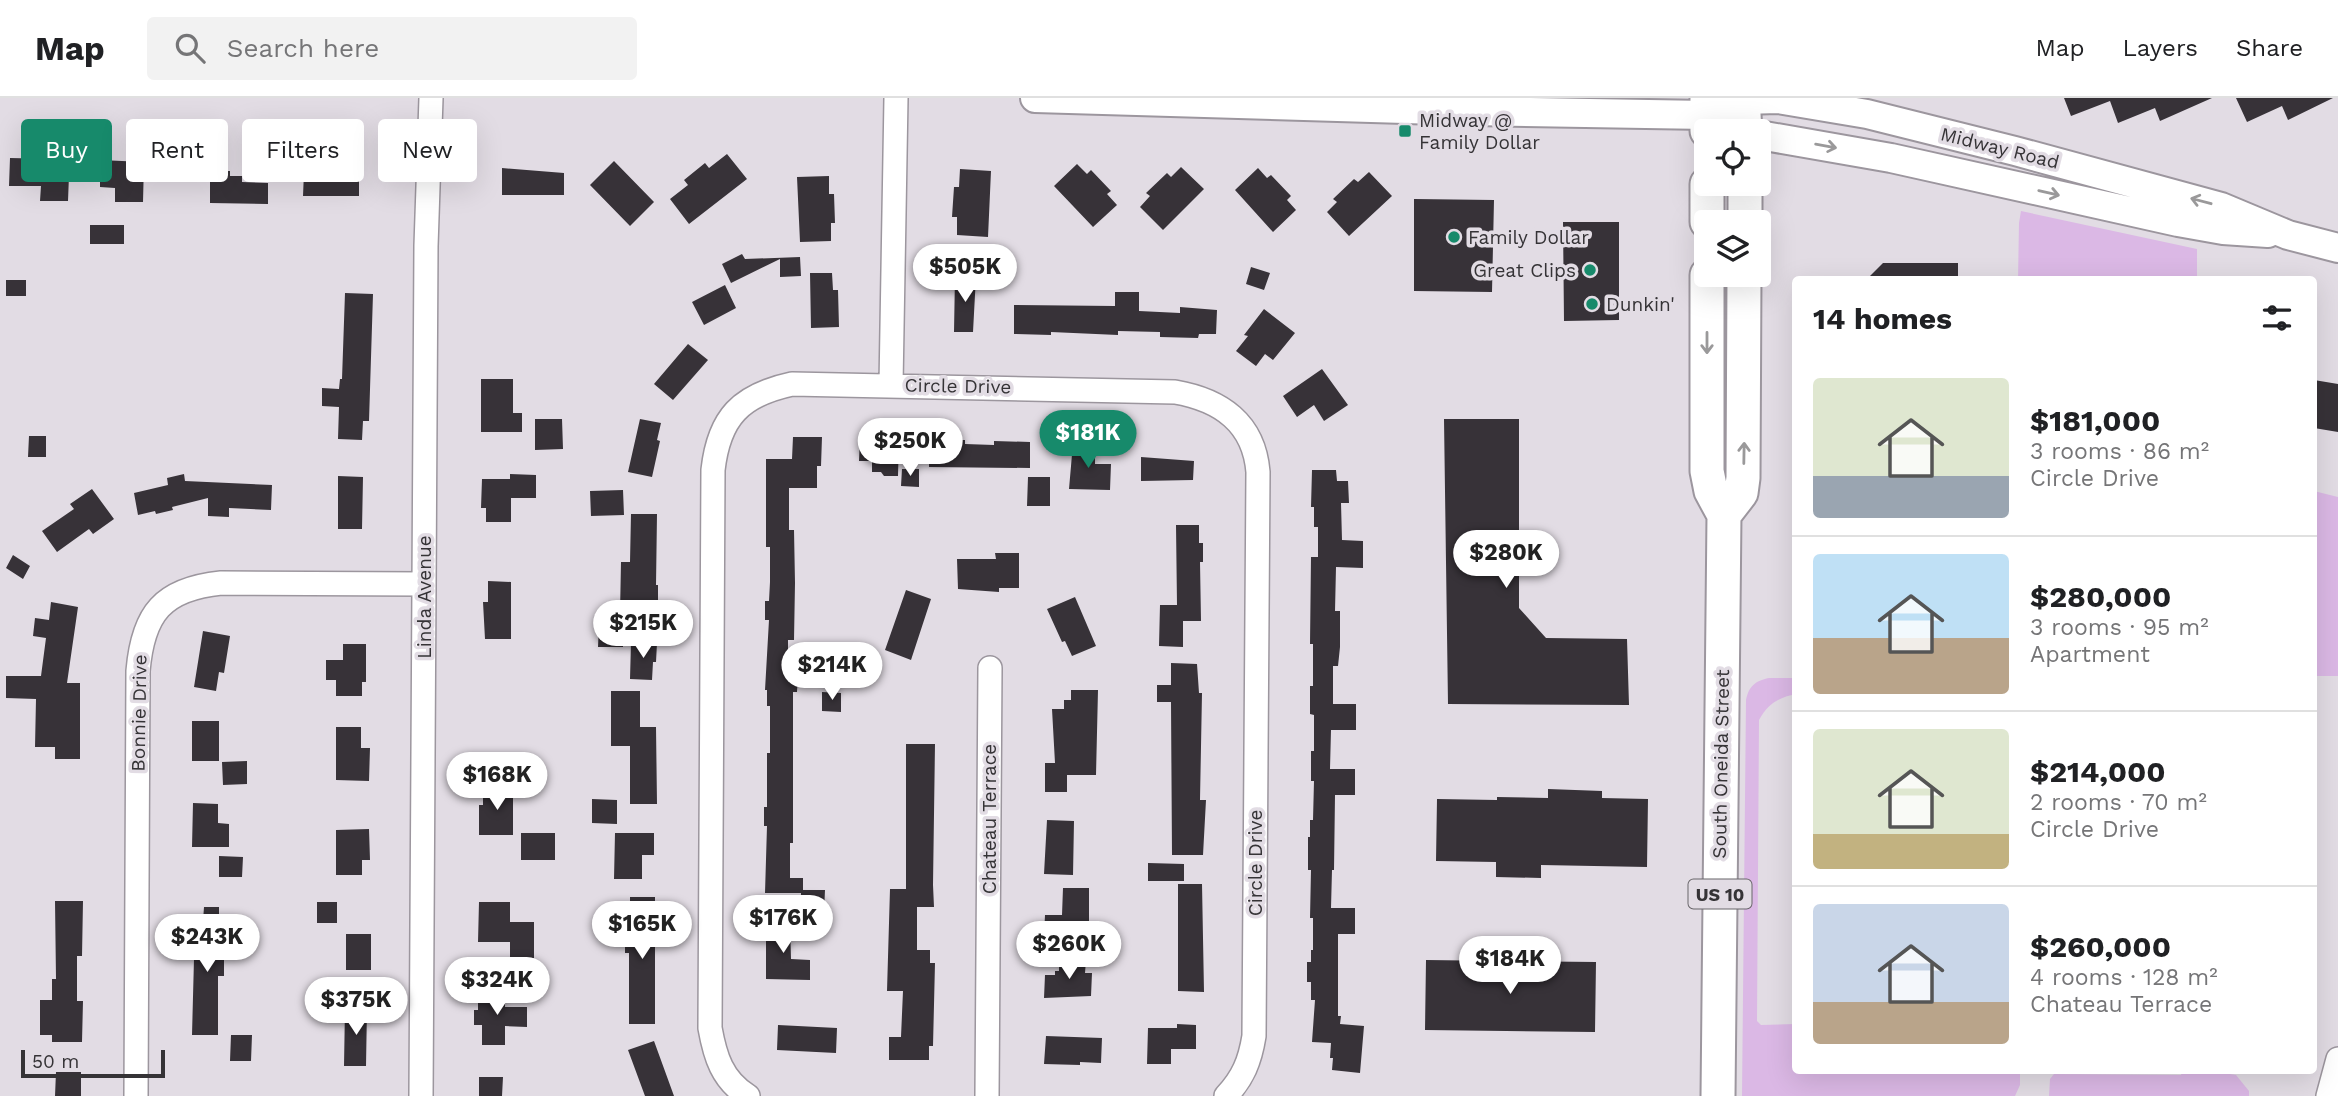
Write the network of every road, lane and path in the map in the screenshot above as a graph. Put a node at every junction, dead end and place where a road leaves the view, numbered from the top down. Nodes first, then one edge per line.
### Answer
1 (431, 98) edge
2 (896, 98) edge
3 (1035, 98) edge
4 (1275, 102) edge
5 (1707, 115) edge
6 (1744, 115) edge
7 (1771, 137) edge
8 (2288, 235) junction
9 (2338, 248) edge
10 (1707, 287) edge
11 (1744, 287) edge
12 (891, 385) junction
13 (1724, 515) junction
14 (424, 584) junction
15 (990, 668) dead end
16 (2338, 1059) edge
17 (136, 1096) edge
18 (421, 1096) edge
19 (748, 1096) edge
20 (987, 1096) edge
21 (1226, 1096) edge
22 (1718, 1096) edge
23 (2328, 1096) edge

1 - 14 street, Linda Avenue
2 - 12 street
3 - 4 main road, Midway Road
4 - 5 main road, Midway Road
5 - 6 main road, Midway Road
8 -> 6 main road, Midway Road
7 -> 8 main road, Midway Road
8 - 9 main road, Midway Road
10 -> 13 highway, South Oneida Street / US 10
13 -> 11 highway
12 - 19 street, Circle Drive
12 - 21 street, Circle Drive
13 - 22 highway, South Oneida Street / US 10
14 - 17 street, Bonnie Drive
14 - 18 street, Linda Avenue
15 - 20 street, Chateau Terrace
16 - 23 street

